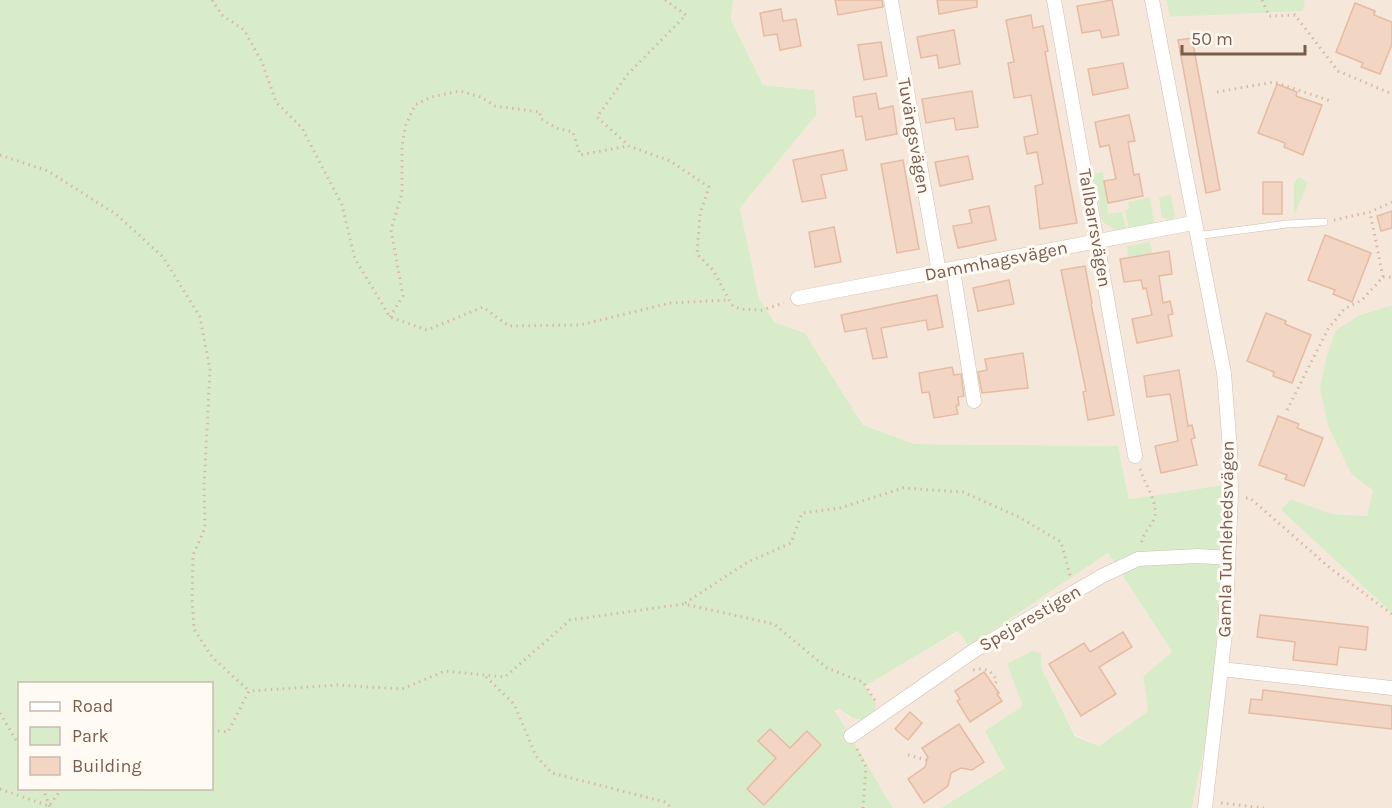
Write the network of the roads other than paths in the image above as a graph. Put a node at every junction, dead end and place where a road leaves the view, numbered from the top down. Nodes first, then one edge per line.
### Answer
1 (891, 0) edge
2 (1054, 0) edge
3 (1152, 0) edge
4 (1324, 222) road end
5 (1195, 229) junction
6 (1098, 242) junction
7 (946, 271) junction
8 (798, 298) road end
9 (974, 401) dead end
10 (1135, 456) road end
11 (1228, 558) junction
12 (1221, 669) junction
13 (1392, 688) edge
14 (851, 736) road end
15 (1205, 805) edge

1 - 7 street, Tuvängsvägen
2 - 6 street, Tallbarrsvägen
3 - 5 street, Gamla Tumlehedsvägen
4 - 5 lane
5 - 6 street, Dammhagsvägen
5 - 11 street, Gamla Tumlehedsvägen
6 - 7 street, Dammhagsvägen
6 - 10 street, Tallbarrsvägen
7 - 8 street, Dammhagsvägen
7 - 9 street, Tuvängsvägen
11 - 12 street, Gamla Tumlehedsvägen
11 - 14 street, Spejarestigen
12 - 13 street
12 - 15 street, Gamla Tumlehedsvägen

